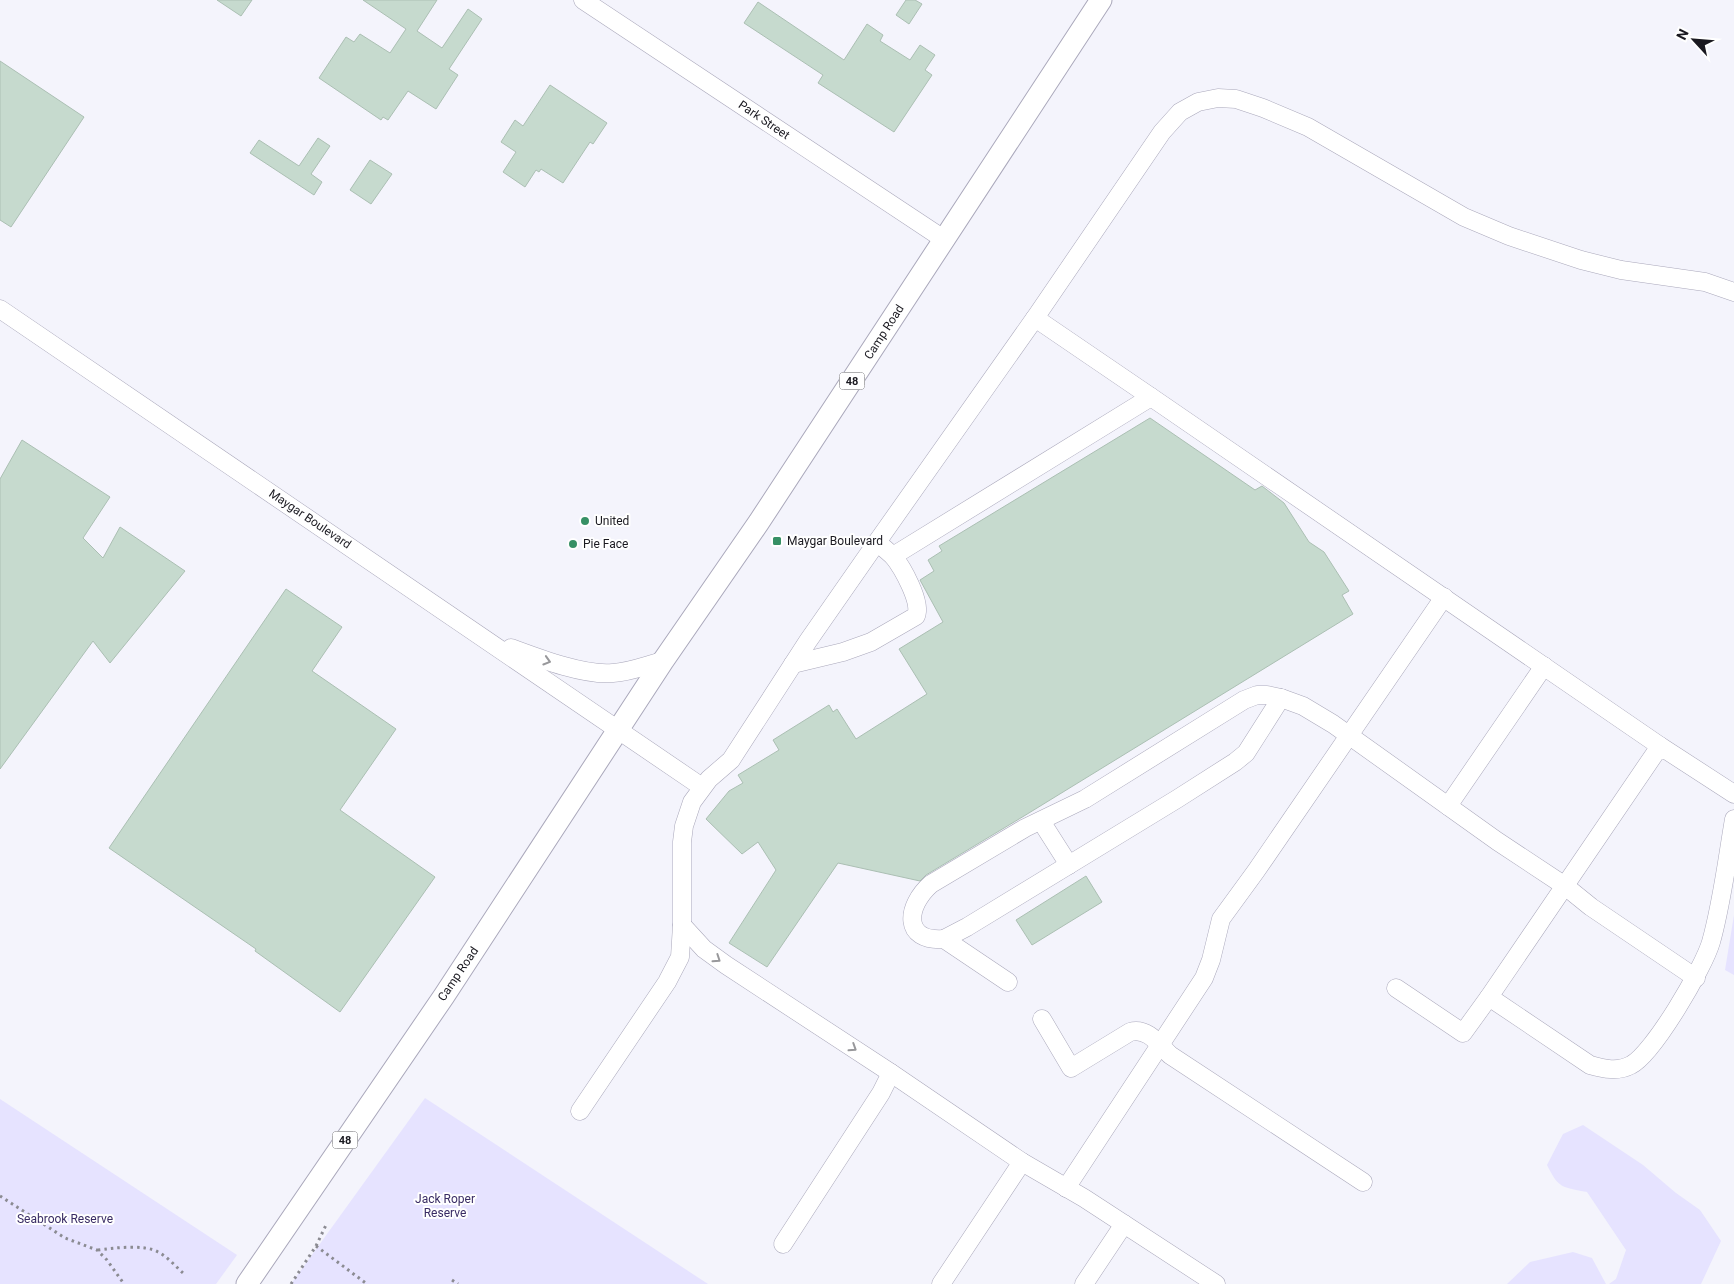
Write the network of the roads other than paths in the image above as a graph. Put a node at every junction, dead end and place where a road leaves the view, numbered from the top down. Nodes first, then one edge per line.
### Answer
1 (1101, 0) edge
2 (585, 1) edge
3 (945, 240) junction
4 (1734, 292) edge
5 (0, 309) edge
6 (1035, 318) junction
7 (1151, 397) junction
8 (877, 542) junction
9 (893, 556) junction
10 (1444, 597) junction
11 (485, 638) junction
12 (663, 661) junction
13 (793, 664) junction
14 (1544, 666) junction
15 (1281, 698) junction
16 (619, 730) junction
17 (1349, 735) junction
18 (1660, 746) junction
19 (702, 787) junction
20 (1734, 794) edge
21 (1448, 806) junction
22 (1734, 819) edge
23 (1041, 821) junction
24 (1068, 865) junction
25 (1565, 886) junction
26 (682, 925) junction
27 (944, 939) junction
28 (1696, 978) junction
29 (1008, 982) dead end
30 (1396, 988) dead end
31 (1489, 997) junction
32 (1042, 1020) dead end
33 (1160, 1045) junction
34 (891, 1073) junction
35 (580, 1111) dead end
36 (1022, 1162) junction
37 (1363, 1182) dead end
38 (1066, 1188) junction
39 (1124, 1224) junction
40 (783, 1244) dead end
41 (247, 1284) edge
42 (941, 1284) edge
43 (1084, 1284) edge
44 (1216, 1284) edge

1 - 3 main road, Camp Road / 48
2 - 3 street, Park Street
3 - 12 main road, Camp Road / 48
4 - 6 street
5 - 11 street, Maygar Boulevard
6 - 7 street
6 - 8 street
7 - 9 street
7 - 10 street
8 - 9 street
8 - 13 street
9 - 13 street
10 - 14 street
10 - 17 street
11 -> 12 street
11 - 16 street, Maygar Boulevard
12 - 16 main road, Camp Road / 48
13 - 19 street
14 - 18 street
14 - 21 street
15 - 17 street
15 - 23 street
15 - 24 street
16 - 19 street, Maygar Boulevard
16 - 41 main road, Camp Road / 48
17 - 21 street
17 - 33 street
18 - 20 street
18 - 25 street
19 - 26 street
21 - 25 street
22 - 28 street
23 - 24 street
23 - 27 street
24 - 27 street
25 - 28 street
25 - 31 street
26 -> 34 street
26 - 35 street
27 - 29 street
28 - 31 street
30 - 31 street
32 - 33 street
33 - 37 street
33 - 38 street
34 - 36 street
34 - 40 street
36 - 38 street
36 - 42 street
38 - 39 street
39 - 43 street
39 - 44 street

